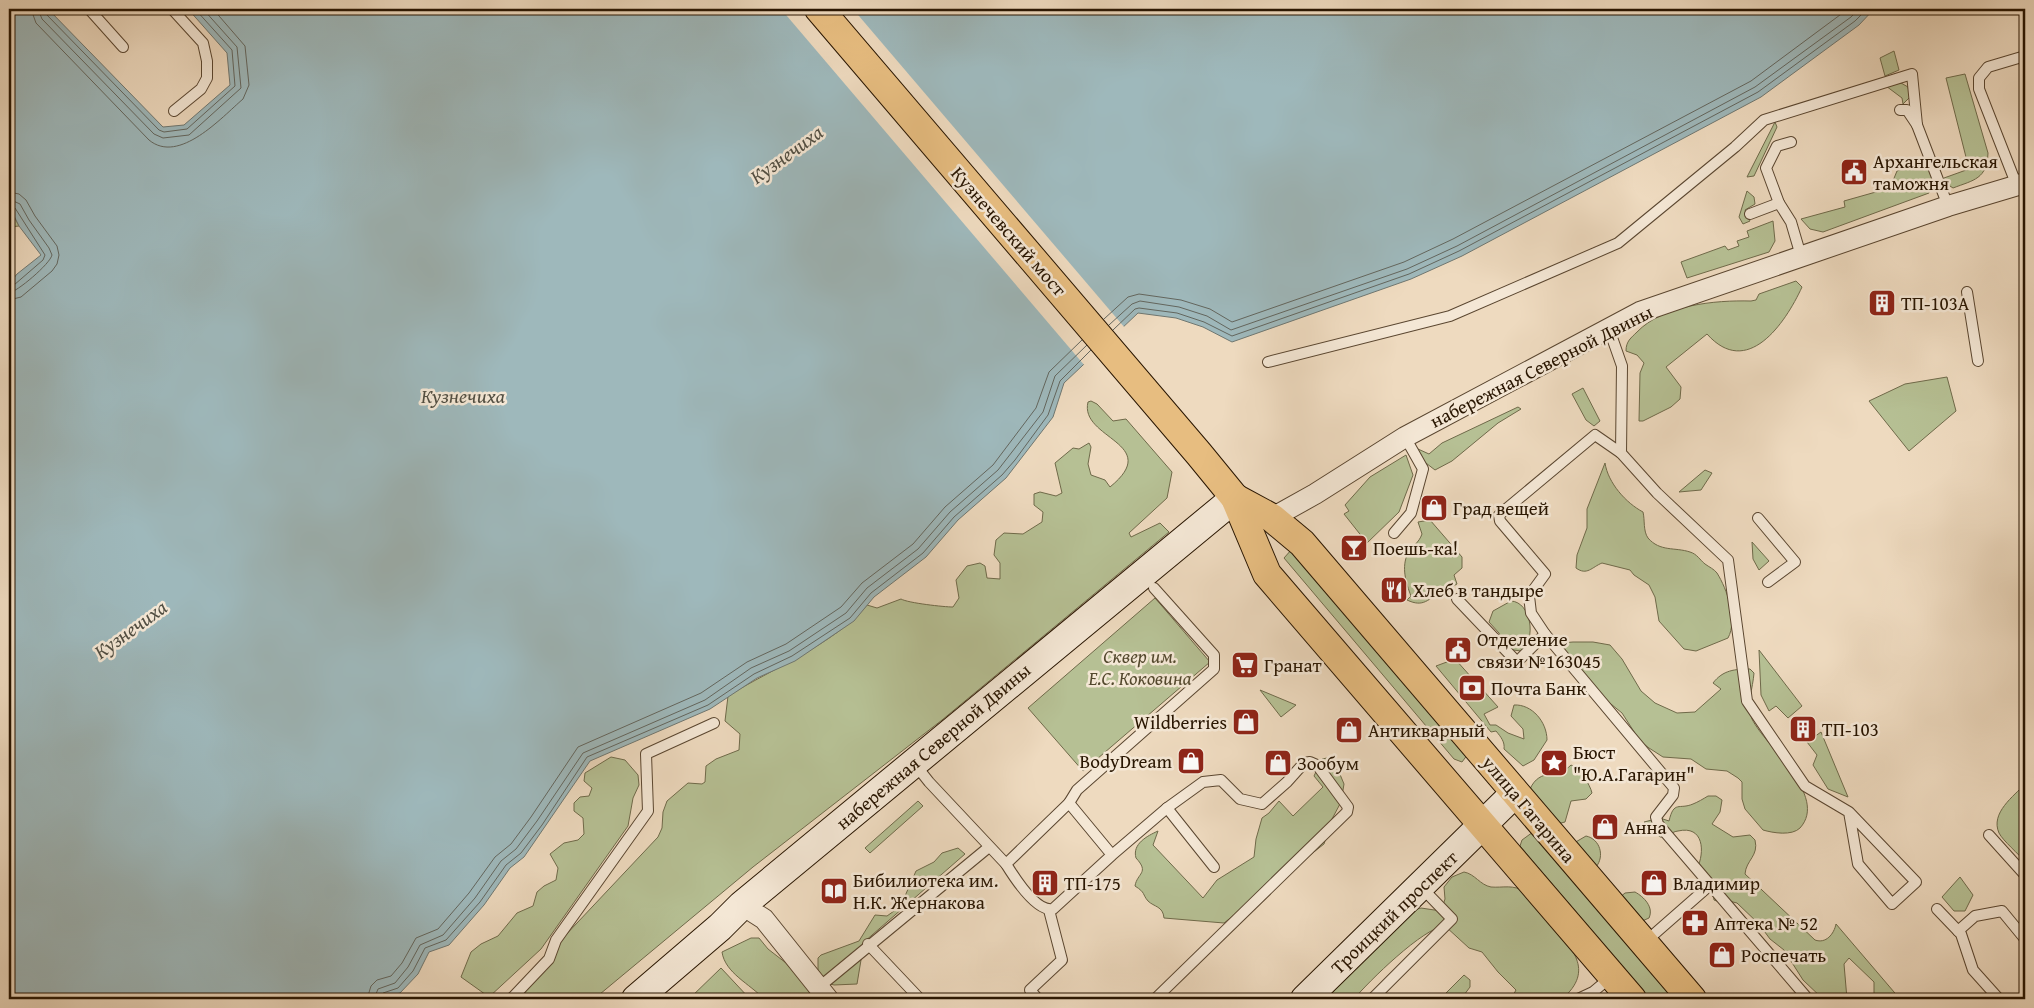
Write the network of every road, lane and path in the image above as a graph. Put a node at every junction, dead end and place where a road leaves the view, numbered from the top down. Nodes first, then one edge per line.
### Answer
1 (89, 9) edge
2 (172, 9) edge
3 (819, 9) edge
4 (123, 46) dead end
5 (2025, 56) edge
6 (1900, 110) dead end
7 (174, 111) dead end
8 (1917, 125) junction
9 (1791, 142) dead end
10 (2022, 185) edge
11 (1779, 203) junction
12 (1948, 206) junction
13 (1750, 214) dead end
14 (1801, 256) junction
15 (1967, 292) dead end
16 (1609, 329) junction
17 (1268, 362) dead end
18 (1978, 362) dead end
19 (1405, 437) junction
20 (1621, 453) junction
21 (1199, 454) joint
22 (1235, 498) junction
23 (1272, 518) junction
24 (1758, 518) dead end
25 (1394, 533) dead end
26 (1768, 582) dead end
27 (1154, 588) dead end
28 (1457, 599) dead end
29 (1545, 634) junction
30 (714, 723) dead end
31 (913, 761) junction
32 (1514, 794) junction
33 (1069, 803) junction
34 (1167, 808) junction
35 (1849, 812) junction
36 (1482, 825) junction
37 (1989, 835) dead end
38 (989, 847) junction
39 (1112, 855) junction
40 (1006, 864) junction
41 (1214, 867) dead end
42 (2025, 875) edge
43 (1420, 886) junction
44 (1709, 886) junction
45 (742, 905) junction
46 (1048, 910) junction
47 (1937, 910) dead end
48 (1958, 931) junction
49 (2025, 939) edge
50 (868, 944) junction
51 (1644, 944) junction
52 (1612, 976) junction
53 (823, 993) edge
54 (511, 999) edge
55 (636, 999) edge
56 (920, 999) edge
57 (1038, 999) edge
58 (1155, 999) edge
59 (1305, 999) edge
60 (1372, 999) edge
61 (1578, 999) edge
62 (1632, 999) edge
63 (1692, 999) edge
64 (1808, 999) edge
65 (1999, 999) edge

1 - 4 lane
2 - 7 lane
3 - 21 main road, Кузнечевский мост
5 - 10 lane
6 - 8 lane
8 - 12 lane
8 - 17 lane
9 - 11 lane
10 - 12 street, набережная Северной Двины
11 - 13 lane
11 - 14 lane
12 - 14 street, набережная Северной Двины
14 - 16 street, набережная Северной Двины
15 - 18 lane
16 - 19 street, набережная Северной Двины
16 - 20 lane
19 - 23 street, набережная Северной Двины
19 - 25 lane
20 - 29 lane
20 - 35 lane
21 - 22 main road, улица Гагарина
22 - 23 main road, улица Гагарина
22 - 31 street, набережная Северной Двины
22 - 36 main road, улица Гагарина
23 - 32 main road, улица Гагарина
24 - 26 lane
27 - 33 lane
28 - 29 lane
29 - 44 lane
30 - 54 lane
31 - 38 lane
31 - 45 street, набережная Северной Двины
32 - 36 street, Троицкий проспект
32 - 51 main road, улица Гагарина
33 - 39 lane
33 - 40 lane
34 - 39 lane
34 - 41 lane
34 - 58 lane
35 - 35 lane
36 - 43 street, Троицкий проспект
36 - 52 main road, улица Гагарина
37 - 42 lane
38 - 40 lane
38 - 50 lane
39 - 46 lane
40 - 46 lane
43 - 59 street, Троицкий проспект
43 - 60 lane
44 - 51 lane
44 - 64 lane
45 - 53 street
45 - 55 street, набережная Северной Двины
46 - 57 lane
47 - 48 lane
48 - 49 lane
48 - 65 lane
50 - 53 lane
50 - 56 lane
51 - 63 main road, улица Гагарина
52 - 61 lane
52 - 62 main road, улица Гагарина

